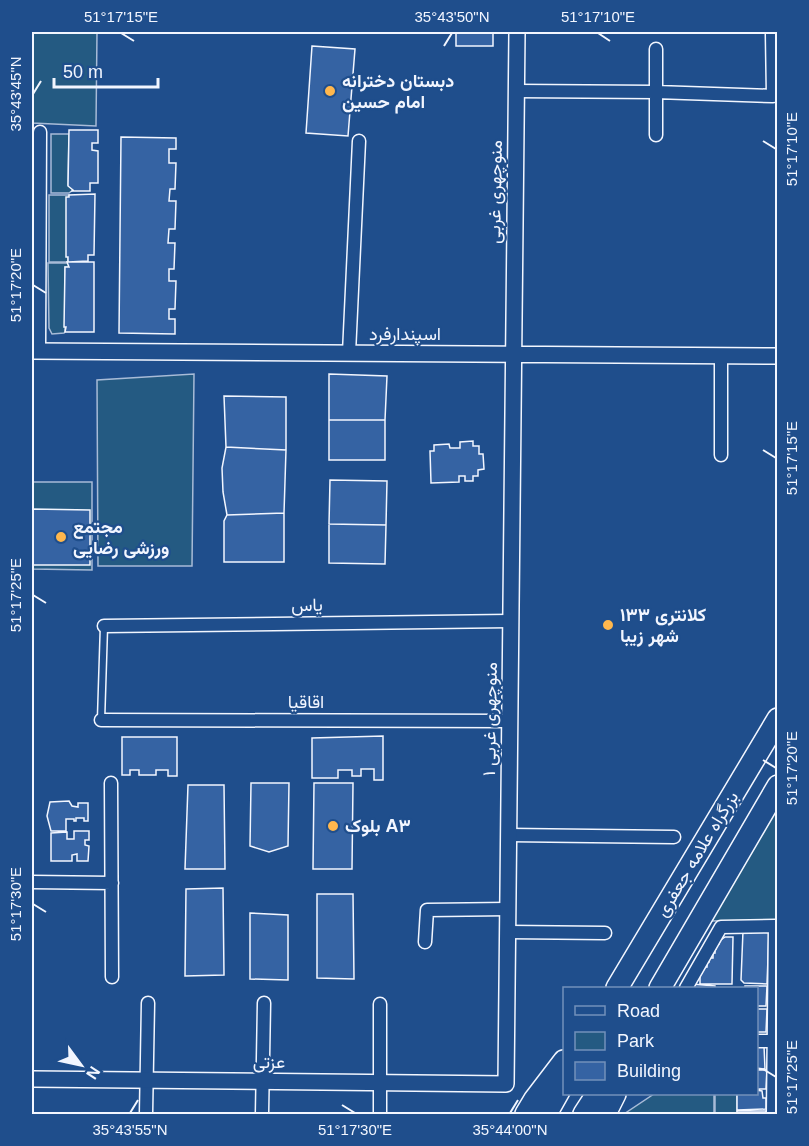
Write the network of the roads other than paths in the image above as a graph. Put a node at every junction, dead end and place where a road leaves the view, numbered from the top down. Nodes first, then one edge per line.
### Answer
1 (517, 32) edge
2 (772, 34) dead end
3 (656, 49) dead end
4 (516, 91) junction
5 (656, 92) junction
6 (40, 132) dead end
7 (656, 135) dead end
8 (359, 141) dead end
9 (35, 351) edge
10 (350, 353) junction
11 (513, 354) junction
12 (721, 356) junction
13 (777, 356) edge
14 (721, 455) dead end
15 (511, 621) junction
16 (104, 626) joint
17 (777, 719) edge
18 (101, 720) joint
19 (510, 721) junction
20 (111, 783) dead end
21 (777, 786) edge
22 (777, 792) edge
23 (757, 822) junction
24 (509, 835) junction
25 (674, 837) dead end
26 (32, 882) edge
27 (111, 883) junction
28 (508, 909) junction
29 (507, 932) junction
30 (605, 933) dead end
31 (426, 942) dead end
32 (112, 977) dead end
33 (618, 987) edge
34 (661, 987) edge
35 (687, 987) edge
36 (148, 1003) dead end
37 (264, 1003) dead end
38 (380, 1004) dead end
39 (758, 1041) edge
40 (774, 1041) junction
41 (563, 1062) edge
42 (32, 1079) edge
43 (146, 1081) junction
44 (263, 1082) junction
45 (381, 1083) junction
46 (506, 1084) joint
47 (563, 1084) edge
48 (596, 1095) edge
49 (614, 1095) edge
50 (146, 1114) edge
51 (262, 1114) edge
52 (380, 1114) edge
53 (526, 1114) edge
54 (546, 1114) edge
55 (584, 1114) edge
56 (605, 1114) edge
57 (773, 1114) edge

1 - 4 street, منوچهری غربی
2 - 5 street
3 - 5 street
4 - 5 street
4 - 11 street, منوچهری غربی
5 - 7 street
6 - 9 street
8 - 10 street
9 - 10 street, اسپندارفرد
10 - 11 street, اسپندارفرد
11 - 12 street, اسپندارفرد
11 - 15 street, منوچهری غربی ۱
12 - 13 street, اسپندارفرد
12 - 14 street
15 - 16 street, یاس
15 - 19 street, منوچهری غربی ۱
16 - 18 lane
17 - 33 highway, بزرگراه علامه جعفری
18 - 19 street, اقاقیا
19 - 24 street, منوچهری غربی ۱
20 - 27 street
21 - 23 highway, بزرگراه علامه جعفری
22 - 23 highway
23 - 34 highway, بزرگراه علامه جعفری
24 - 25 street
24 - 28 street, منوچهری غربی ۱
26 - 27 street
27 - 32 street
28 - 29 street, منوچهری غربی ۱
28 - 31 street
29 - 30 street
29 - 46 street, منوچهری غربی ۱
35 - 40 street
36 - 43 street
37 - 44 street
38 - 45 street
39 - 40 street
40 - 57 street
41 - 53 highway
42 - 43 street, عزتی
43 - 44 street, عزتی
43 - 50 street
44 - 45 street, عزتی
44 - 51 street
45 - 46 street, عزتی
45 - 52 street
47 - 54 highway
48 - 55 highway
49 - 56 highway

